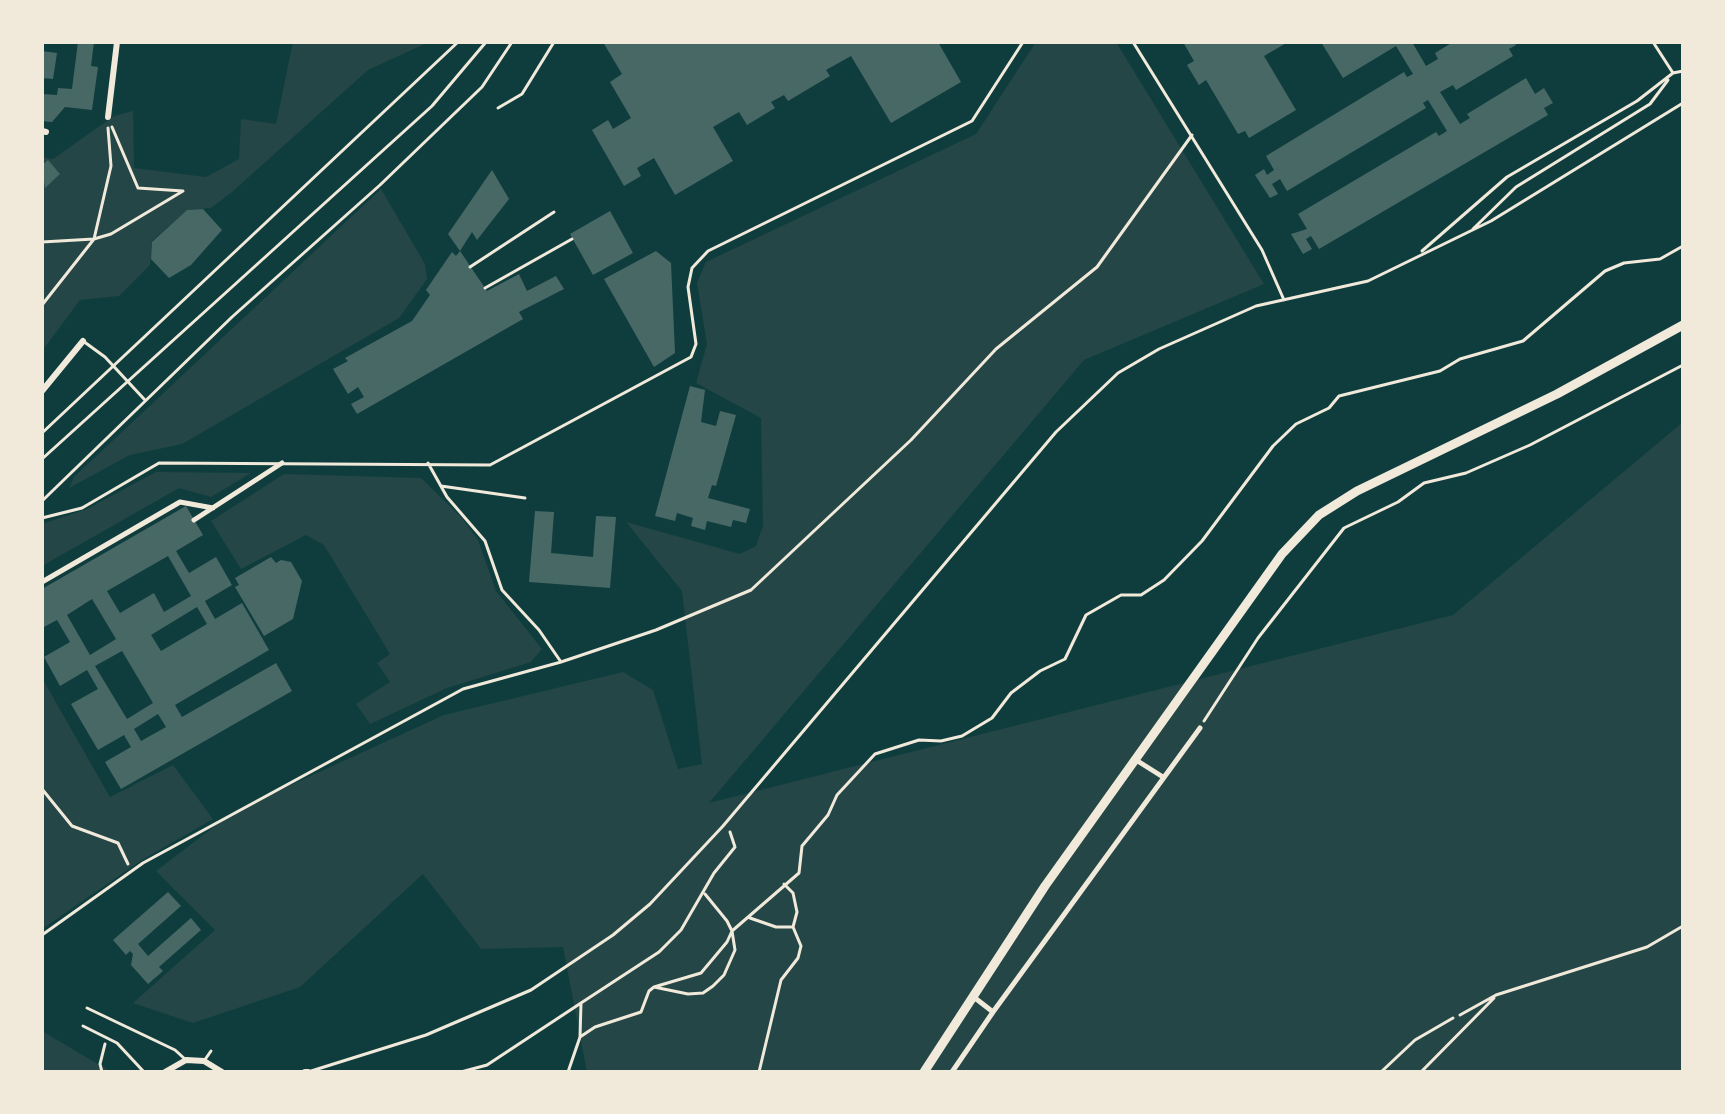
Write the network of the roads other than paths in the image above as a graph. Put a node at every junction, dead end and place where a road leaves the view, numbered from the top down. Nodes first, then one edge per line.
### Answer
1 (117, 42) edge
2 (458, 42) edge
3 (486, 42) edge
4 (512, 42) edge
5 (554, 42) edge
6 (1023, 42) edge
7 (1133, 42) edge
8 (1653, 42) edge
9 (1683, 71) edge
10 (1673, 73) junction
11 (1683, 103) edge
12 (498, 108) dead end
13 (108, 117) road end
14 (1192, 135) junction
15 (1470, 231) junction
16 (1416, 256) junction
17 (1284, 300) junction
18 (1683, 325) edge
19 (83, 341) joint
20 (42, 391) edge
21 (145, 399) junction
22 (42, 433) edge
23 (42, 459) edge
24 (282, 463) junction
25 (428, 463) junction
26 (441, 486) junction
27 (525, 498) dead end
28 (42, 501) edge
29 (213, 508) junction
30 (42, 518) edge
31 (194, 520) dead end
32 (42, 582) edge
33 (561, 662) junction
34 (1200, 728) road end
35 (1136, 760) junction
36 (1163, 777) junction
37 (42, 935) edge
38 (975, 998) junction
39 (87, 1008) dead end
40 (993, 1012) junction
41 (1453, 1018) road end
42 (83, 1026) dead end
43 (211, 1051) dead end
44 (186, 1060) junction
45 (204, 1061) junction
46 (144, 1072) edge
47 (165, 1072) edge
48 (222, 1072) edge
49 (307, 1072) edge
50 (924, 1072) edge
51 (952, 1072) edge
52 (1381, 1072) edge

1 - 13 street
2 - 22 lane
3 - 23 lane
4 - 21 lane
5 - 12 lane
6 - 25 lane
7 - 14 lane
8 - 10 lane
9 - 10 lane
10 - 15 lane
10 - 16 lane
11 - 15 lane
14 - 17 lane
14 - 33 lane
15 - 16 lane
16 - 17 lane
17 - 49 lane
18 - 35 main road
19 - 20 street
19 - 21 lane
21 - 28 lane
24 - 25 lane
24 - 29 street
24 - 30 lane
25 - 26 lane
26 - 27 lane
26 - 33 lane
29 - 31 street
29 - 32 street
33 - 37 lane
34 - 36 street
35 - 36 street
35 - 38 main road
36 - 40 street
38 - 40 street
38 - 50 main road
39 - 44 lane
40 - 51 street
41 - 52 lane
42 - 46 lane
43 - 45 lane
44 - 45 street
44 - 47 street
45 - 48 street

